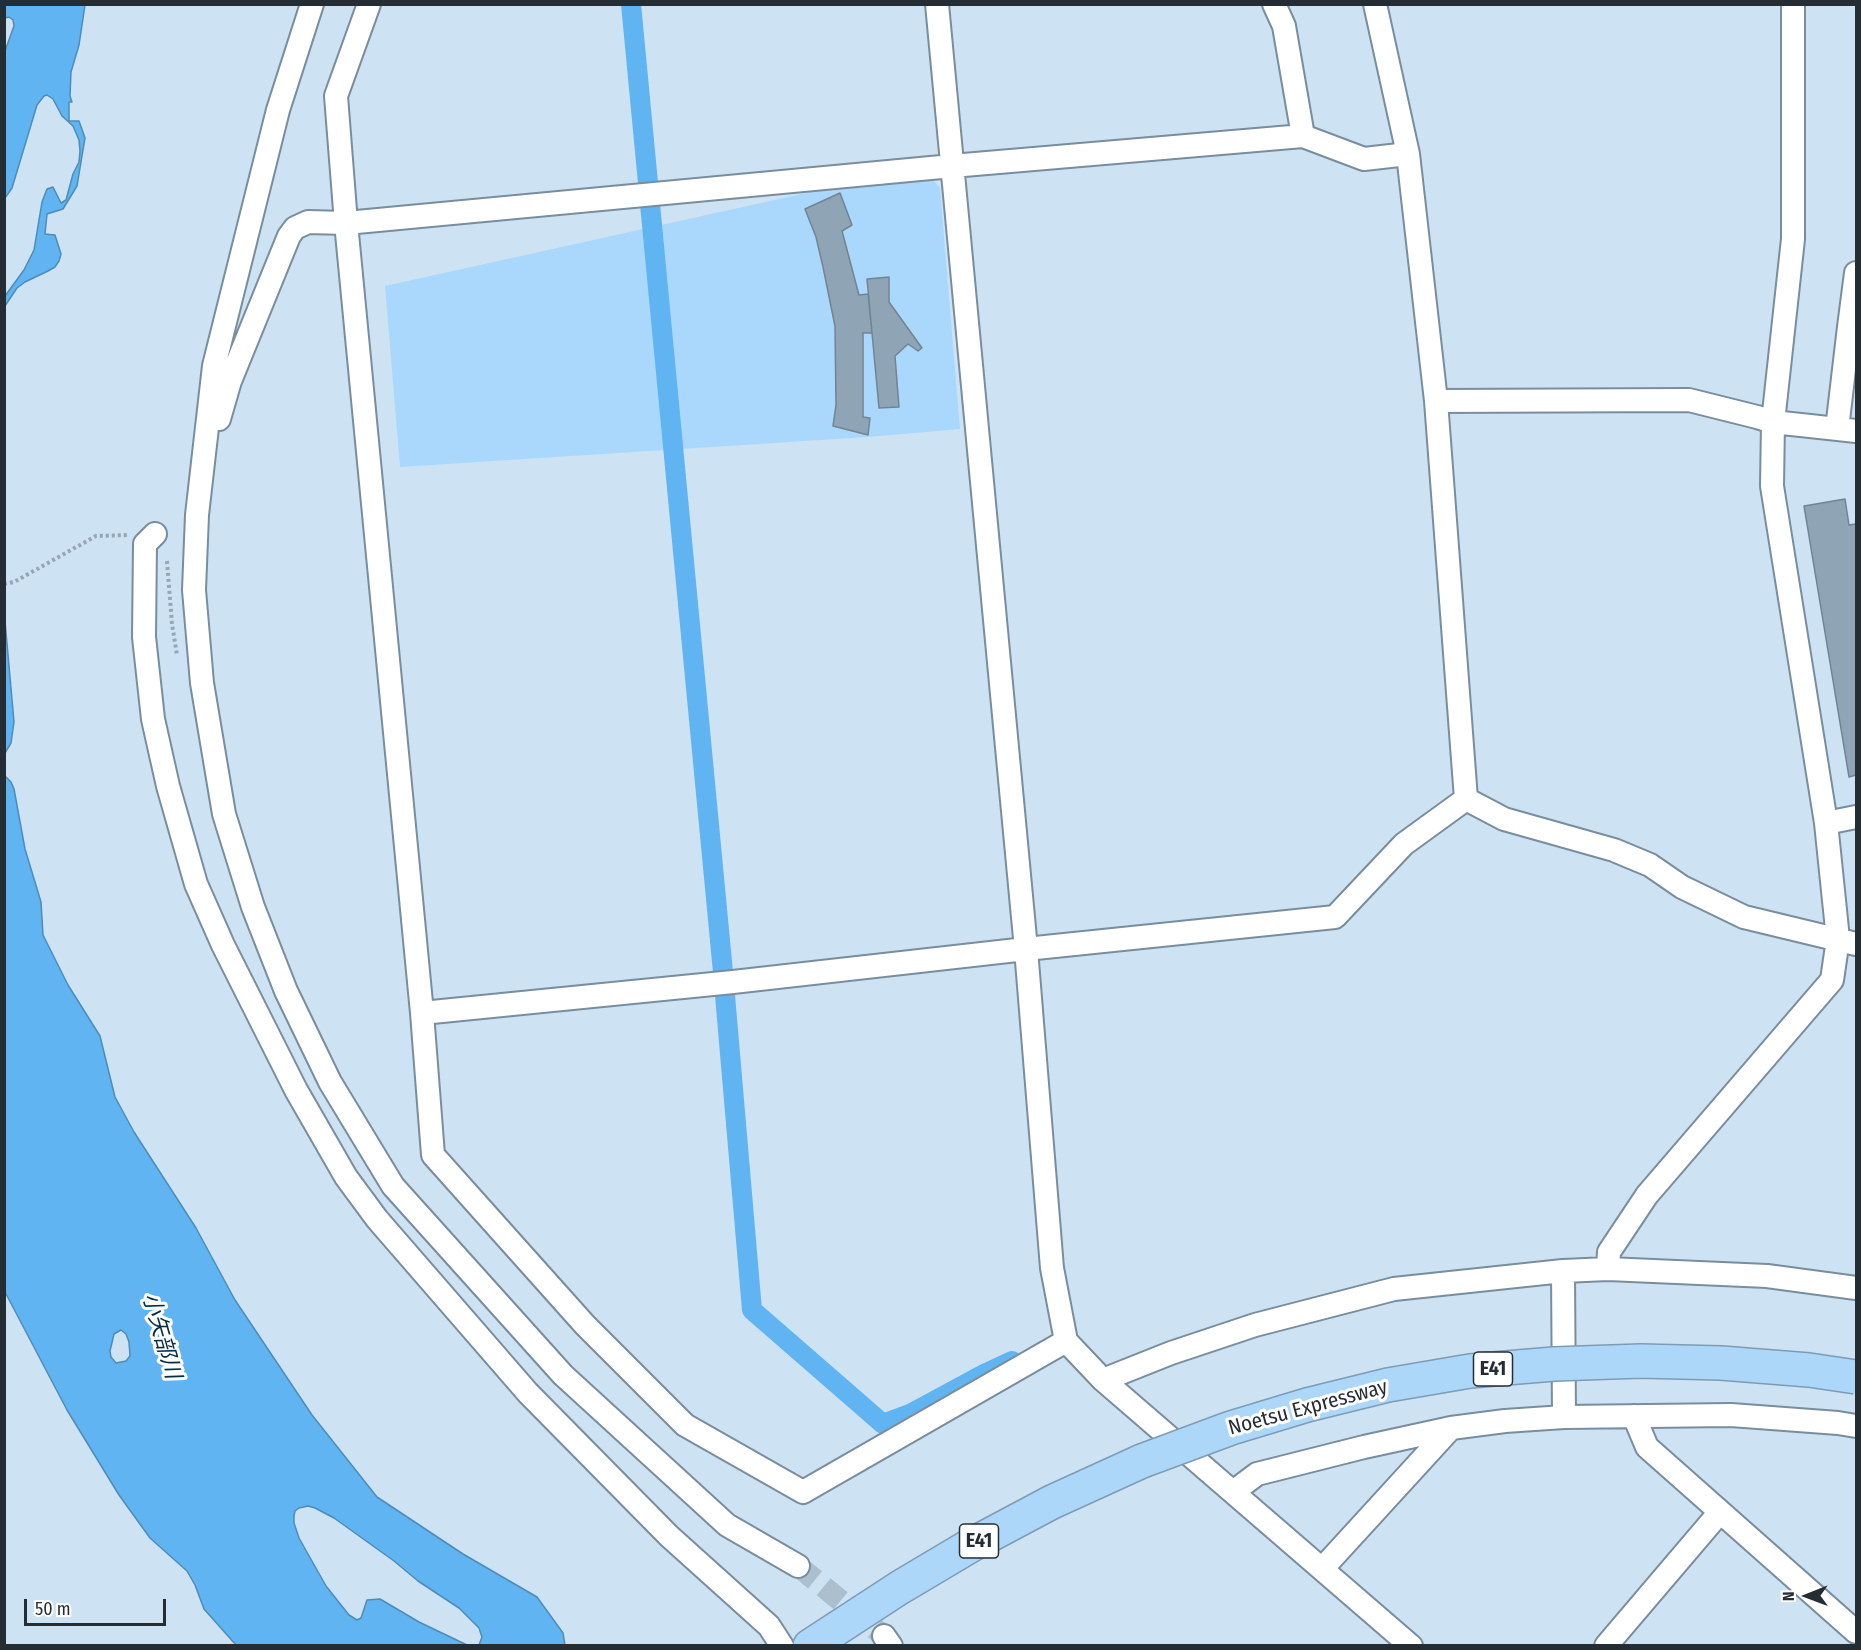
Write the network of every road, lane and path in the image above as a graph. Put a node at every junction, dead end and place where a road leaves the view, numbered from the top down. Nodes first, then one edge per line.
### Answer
1 (312, 4) edge
2 (369, 4) edge
3 (937, 4) edge
4 (1274, 4) edge
5 (1375, 4) edge
6 (1793, 4) edge
7 (1303, 136) junction
8 (1408, 154) junction
9 (952, 166) junction
10 (346, 223) junction
11 (1857, 273) edge
12 (1853, 328) edge
13 (1436, 400) junction
14 (1773, 422) junction
15 (1847, 430) edge
16 (207, 433) junction
17 (155, 534) dead end
18 (1466, 799) junction
19 (1857, 817) edge
20 (1826, 823) junction
21 (1847, 941) edge
22 (1026, 949) junction
23 (422, 1013) junction
24 (1608, 1269) junction
25 (1563, 1271) junction
26 (1857, 1288) edge
27 (1066, 1341) junction
28 (1857, 1377) edge
29 (1103, 1380) junction
30 (1634, 1416) junction
31 (1564, 1417) junction
32 (1857, 1426) edge
33 (1451, 1428) junction
34 (1233, 1492) junction
35 (1720, 1512) junction
36 (798, 1566) tunnel mouth
37 (1322, 1569) junction
38 (1857, 1632) edge
39 (817, 1640) edge
40 (782, 1646) edge
41 (1411, 1646) edge
42 (1606, 1646) edge

1 - 16 street
2 - 10 street
3 - 9 street
4 - 7 street
5 - 8 street
6 - 14 street
7 - 8 street
7 - 9 street
8 - 13 street
9 - 10 street
9 - 22 street
10 - 16 street
10 - 23 street
11 - 12 street
12 - 15 street
13 - 14 street
13 - 18 street
14 - 15 street
14 - 20 street
16 - 36 street
17 - 40 street
18 - 21 street
18 - 22 street
19 - 20 street
20 - 21 street
21 - 24 street
22 - 23 street
22 - 27 street
23 - 27 street
24 - 25 street
24 - 26 street
25 - 29 street
25 - 31 street
27 - 29 street
28 - 39 highway, Noetsu Expressway / E41, bridge
29 - 34 street
30 - 31 street
30 - 32 street
30 - 35 street
31 - 33 street
33 - 34 street
33 - 37 street
34 - 37 street
35 - 38 street
35 - 42 street
37 - 41 street

